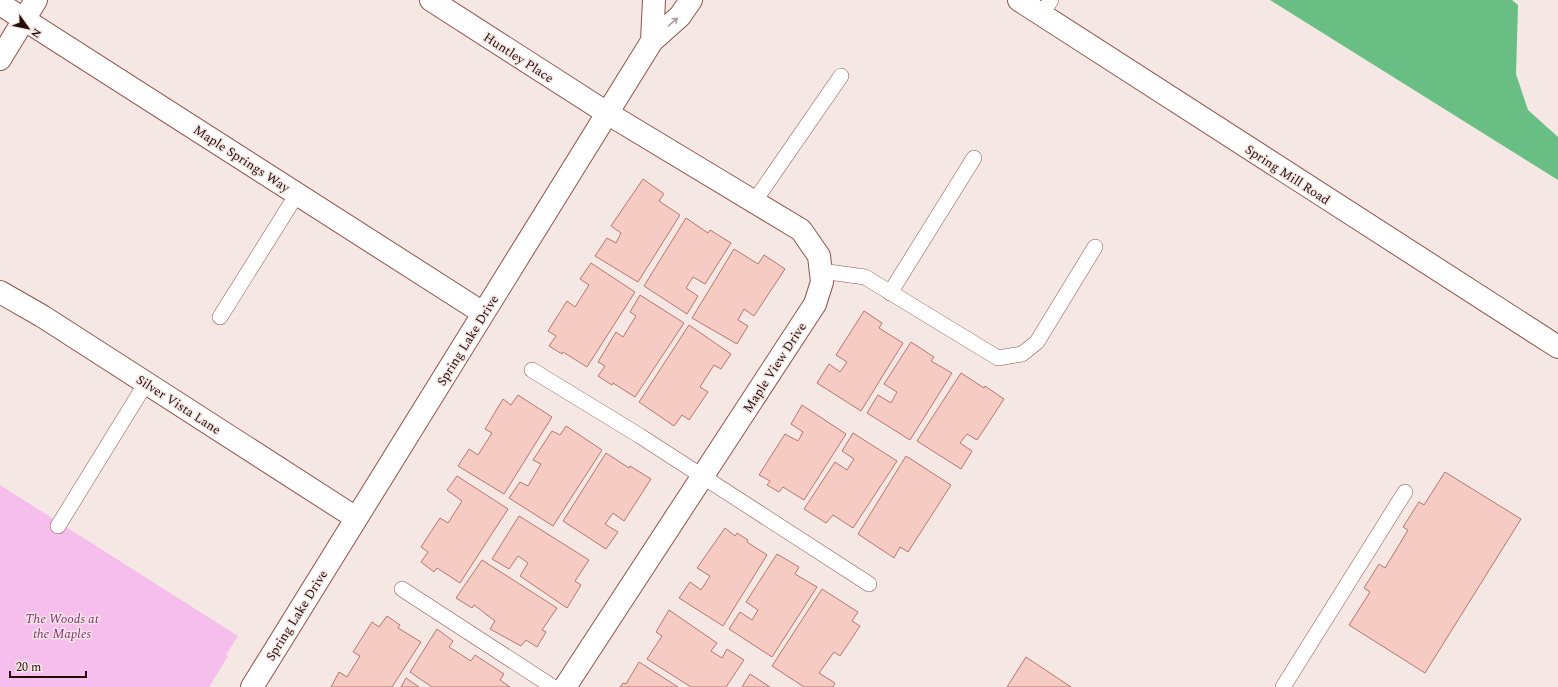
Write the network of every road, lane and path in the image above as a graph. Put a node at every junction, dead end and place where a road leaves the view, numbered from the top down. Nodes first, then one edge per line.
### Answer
1 (36, 0) edge
2 (431, 0) edge
3 (654, 0) edge
4 (691, 0) edge
5 (1019, 0) edge
6 (0, 4) edge
7 (1046, 7) edge
8 (22, 23) junction
9 (652, 41) junction
10 (0, 59) edge
11 (841, 76) dead end
12 (607, 113) junction
13 (974, 158) dead end
14 (297, 194) junction
15 (754, 202) junction
16 (1096, 247) dead end
17 (821, 271) junction
18 (0, 292) edge
19 (890, 293) junction
20 (483, 313) junction
21 (220, 317) dead end
22 (1558, 347) edge
23 (532, 370) dead end
24 (146, 383) junction
25 (702, 478) junction
26 (1405, 492) dead end
27 (356, 518) junction
28 (58, 526) dead end
29 (870, 584) dead end
30 (402, 589) dead end
31 (252, 687) edge
32 (553, 687) edge
33 (565, 687) edge
34 (1283, 687) edge

1 - 8 street
2 - 12 street, Huntley Place
3 - 9 street
9 -> 4 street, Spring Lake Drive
5 - 7 street, Spring Mill Road
6 - 8 street, Maple Springs Way
7 - 22 street, Spring Mill Road
8 - 10 street
8 - 14 street, Maple Springs Way
9 - 12 street, Spring Lake Drive
11 - 15 lane
12 - 15 street, Maple View Drive
12 - 20 street, Spring Lake Drive
13 - 19 lane
14 - 20 street, Maple Springs Way
14 - 21 lane
15 - 17 street, Maple View Drive
16 - 19 lane
17 - 19 lane
17 - 25 street, Maple View Drive
18 - 24 street, Silver Vista Lane
20 - 27 street, Spring Lake Drive
23 - 25 lane
24 - 27 street, Silver Vista Lane
24 - 28 lane
25 - 29 lane
25 - 33 street, Maple View Drive
26 - 34 lane
27 - 31 street, Spring Lake Drive
30 - 32 lane

